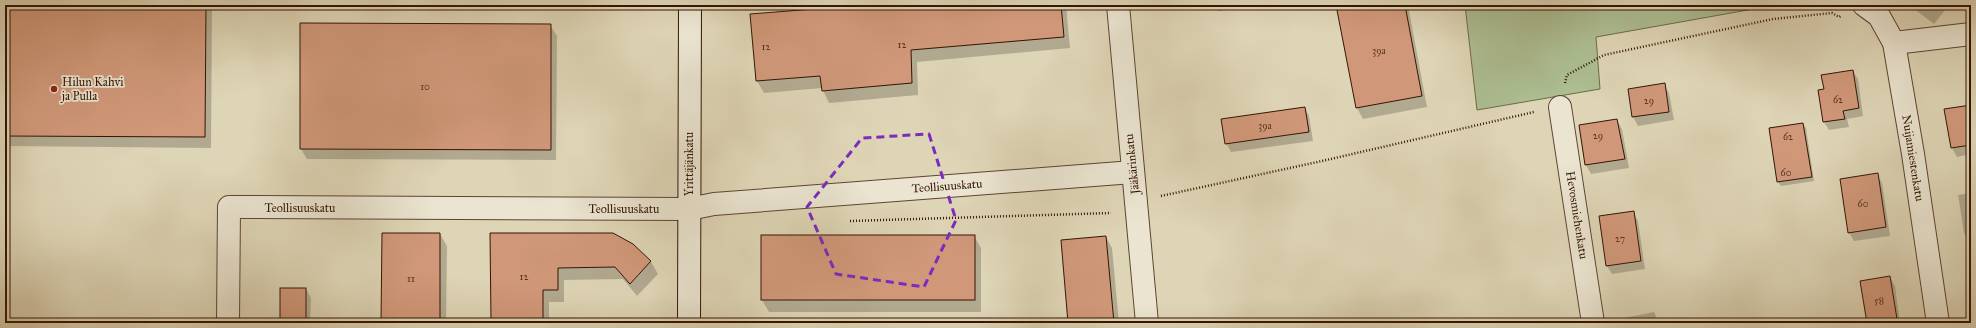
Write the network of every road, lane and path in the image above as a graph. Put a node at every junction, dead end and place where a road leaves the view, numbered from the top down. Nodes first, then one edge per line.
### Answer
1 (690, 5) edge
2 (1118, 5) edge
3 (1855, 9) edge
4 (1971, 34) edge
5 (1894, 43) junction
6 (1560, 107) junction
7 (1132, 172) junction
8 (1136, 206) junction
9 (689, 209) junction
10 (848, 221) dead end
11 (228, 323) edge
12 (689, 323) edge
13 (1147, 323) edge
14 (1593, 323) edge
15 (1938, 323) edge

1 - 9 street, Yrittäjänkatu
2 - 7 street, Jääkärinkatu
3 - 5 street, Nuijamiestenkatu
3 - 6 path
4 - 5 street
5 - 15 street, Nuijamiestenkatu
6 - 8 path
6 - 14 street, Hevosmiehenkatu
7 - 8 street, Jääkärinkatu
7 - 9 street, Teollisuuskatu
8 - 10 path
8 - 13 street, Jääkärinkatu
9 - 11 street, Teollisuuskatu
9 - 12 street, Yrittäjänkatu

